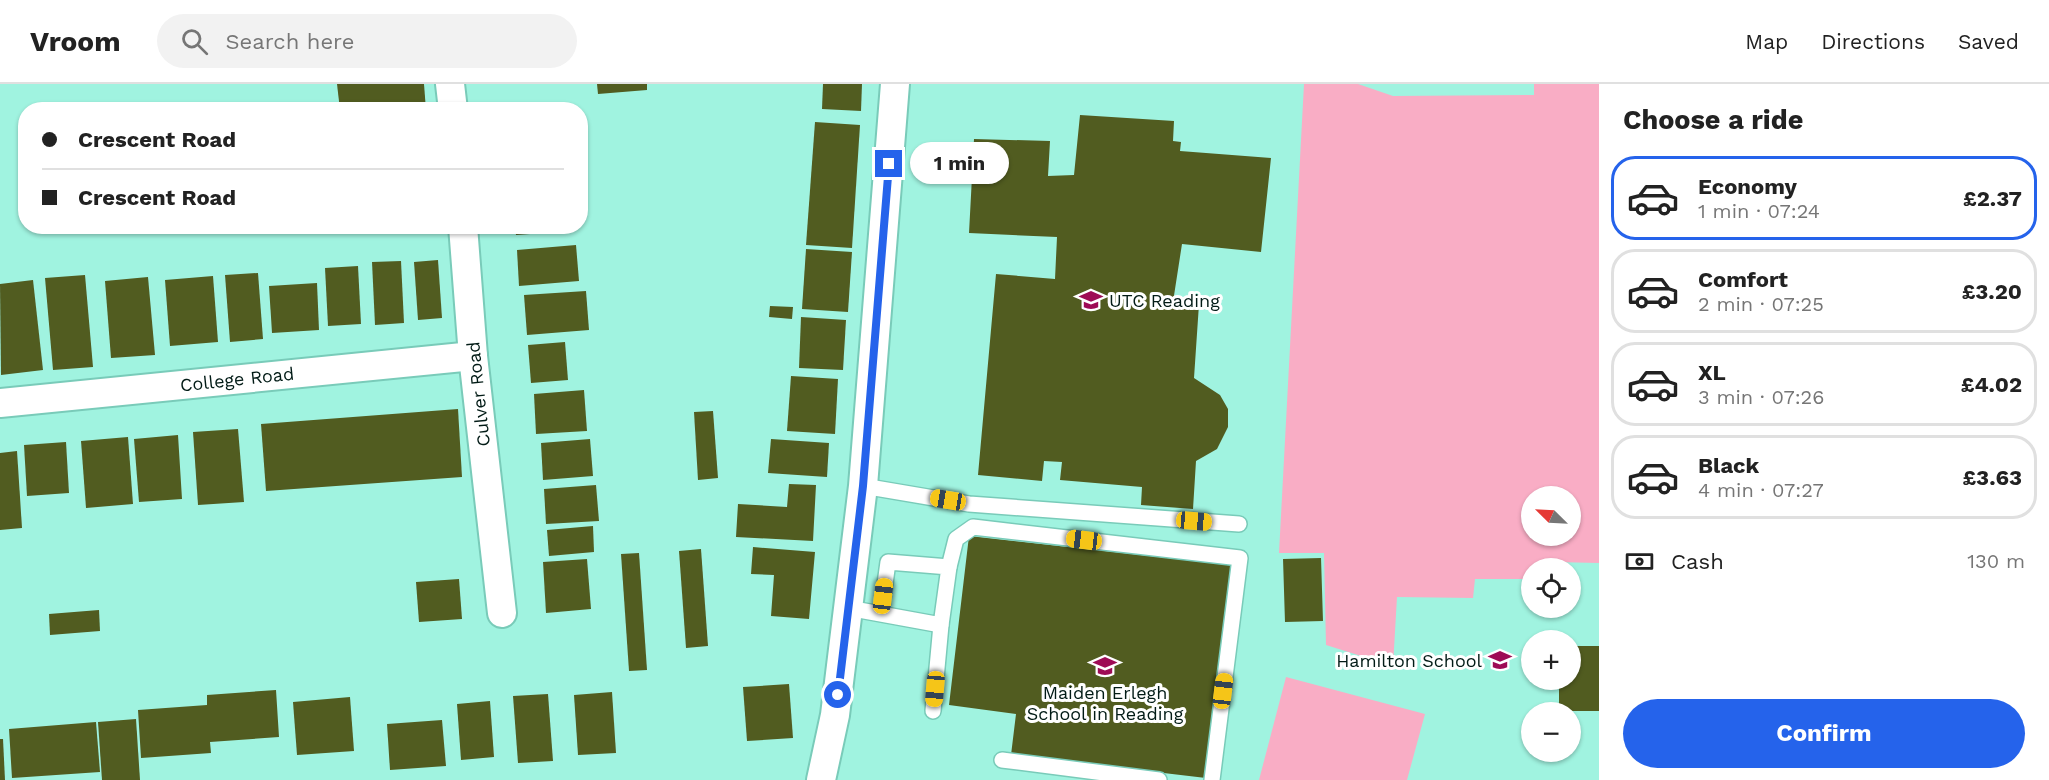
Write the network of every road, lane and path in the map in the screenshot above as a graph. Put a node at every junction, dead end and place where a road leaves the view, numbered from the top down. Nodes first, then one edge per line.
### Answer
1 (450, 84) edge
2 (895, 84) edge
3 (452, 102) edge
4 (464, 234) edge
5 (474, 356) junction
6 (0, 403) edge
7 (863, 486) junction
8 (1239, 524) dead end
9 (949, 567) junction
10 (848, 608) junction
11 (502, 613) dead end
12 (881, 614) junction
13 (941, 625) junction
14 (933, 711) dead end
15 (1002, 760) dead end
16 (821, 780) edge
17 (1158, 780) edge
18 (1212, 780) edge

1 - 3 street
2 - 7 street
4 - 5 street, Culver Road
5 - 6 street, College Road
5 - 11 street, Culver Road
7 - 8 lane
7 - 10 street
9 - 12 lane
9 - 13 lane
9 - 18 lane
10 - 12 lane
10 - 16 street
12 - 13 lane
13 - 14 lane
15 - 17 lane

